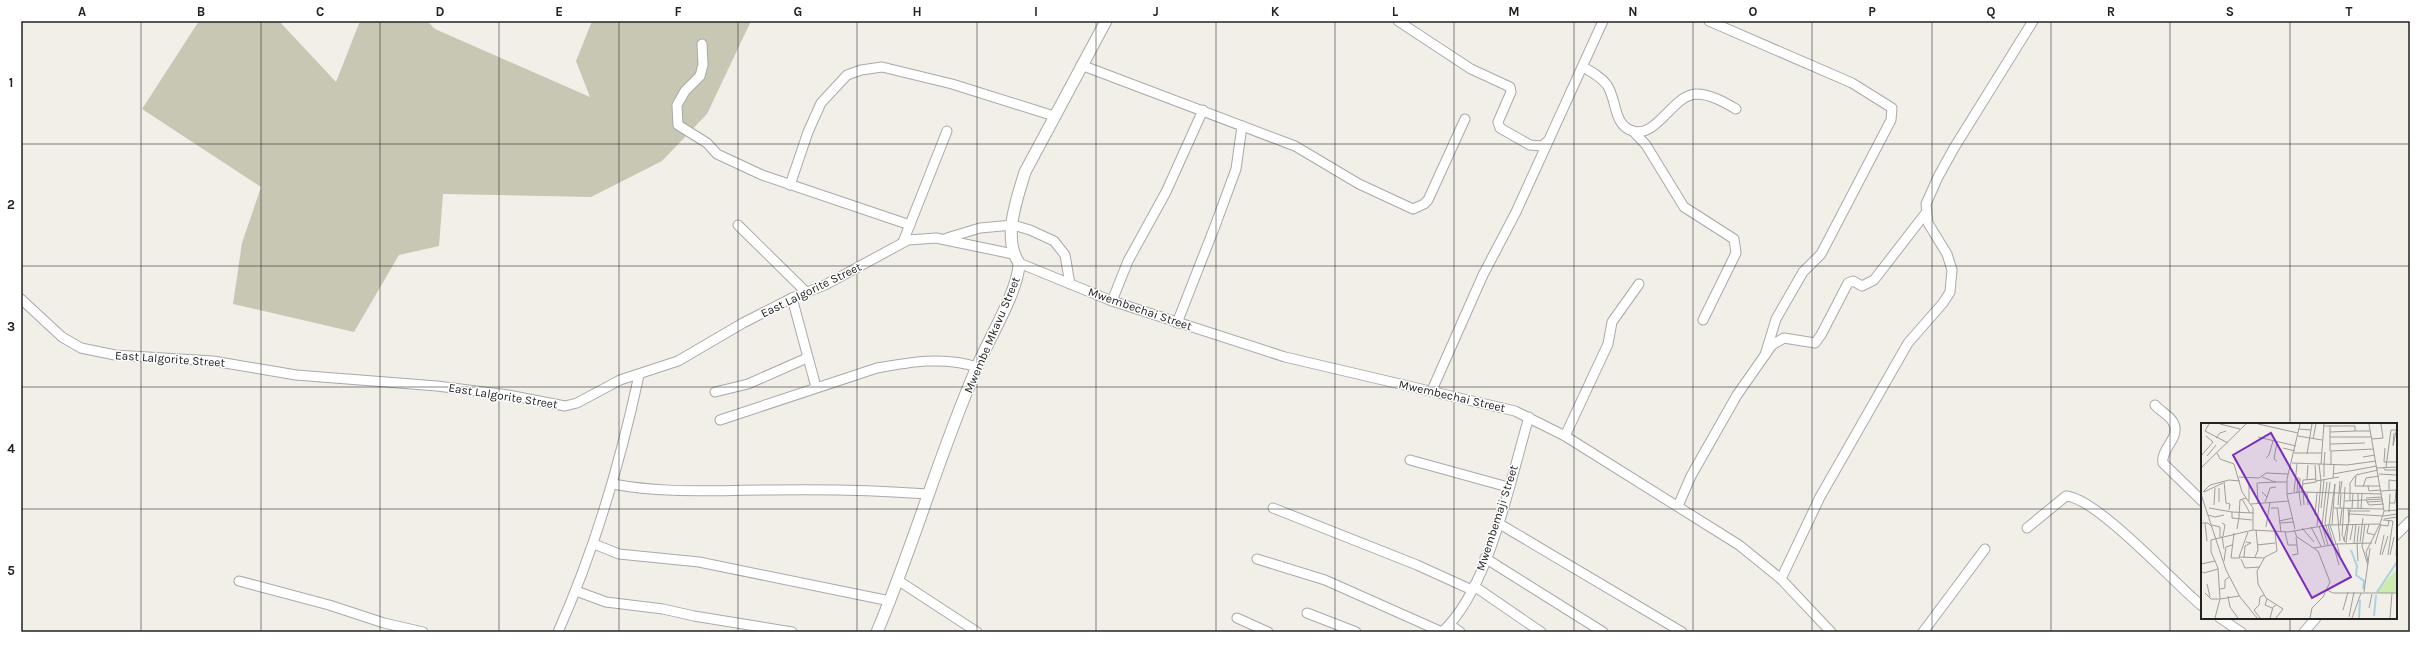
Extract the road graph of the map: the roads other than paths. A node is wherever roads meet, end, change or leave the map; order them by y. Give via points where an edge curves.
1 (1106, 21) edge
2 (1398, 21) edge
3 (1604, 21) edge
4 (1709, 21) edge
5 (2033, 21) edge
6 (702, 44) dead end
7 (1081, 65) junction
8 (1583, 67) junction
9 (1736, 109) dead end
10 (1203, 110) junction
11 (1054, 116) junction
12 (1465, 119) dead end
13 (1242, 126) junction
14 (947, 131) dead end
15 (1632, 132) junction
16 (1549, 140) junction
17 (790, 184) junction
18 (1925, 214) junction
19 (738, 225) dead end
20 (910, 225) junction
21 (1013, 225) junction
22 (944, 239) junction
23 (903, 242) junction
24 (1016, 259) junction
25 (1070, 284) junction
26 (1639, 284) dead end
27 (806, 292) junction
28 (792, 298) junction
29 (21, 299) edge
30 (1112, 301) junction
31 (1704, 320) dead end
32 (1177, 323) junction
33 (1765, 355) junction
34 (807, 358) junction
35 (977, 367) junction
36 (639, 375) junction
37 (816, 387) junction
38 (1432, 390) junction
39 (715, 392) dead end
40 (2155, 405) dead end
41 (1529, 417) junction
42 (720, 420) dead end
43 (1565, 436) junction
44 (1410, 460) dead end
45 (613, 484) junction
46 (1508, 487) junction
47 (928, 494) junction
48 (2201, 500) edge
49 (1678, 506) junction
50 (1272, 508) dead end
51 (2410, 521) edge
52 (1498, 523) junction
53 (2028, 528) dead end
54 (2397, 534) edge
55 (594, 544) junction
56 (1985, 549) dead end
57 (1486, 558) junction
58 (1257, 559) dead end
59 (1781, 579) junction
60 (239, 581) dead end
61 (899, 581) junction
62 (1473, 588) junction
63 (576, 591) junction
64 (890, 601) junction
65 (2201, 605) edge
66 (1307, 613) dead end
67 (1237, 618) dead end
68 (2222, 619) edge
69 (2315, 619) edge
70 (1450, 625) junction
71 (383, 628) edge
72 (423, 632) edge
73 (558, 632) edge
74 (792, 632) edge
75 (877, 632) edge
76 (977, 632) edge
77 (1268, 632) edge
78 (1356, 632) edge
79 (1442, 632) edge
80 (1460, 632) edge
81 (1541, 632) edge
82 (1603, 632) edge
83 (1682, 632) edge
84 (1831, 632) edge
85 (1923, 632) edge
86 (2241, 632) edge
87 (2304, 632) edge

1 - 7 street, Mwembe Mkavu Street
2 - 16 street via 1471,69 1510,87 1511,92 1498,122 1500,128 1536,146 1542,146
3 - 8 street
4 - 33 street via 1852,83 1892,108 1891,120 1821,254 1803,272 1776,319
5 - 18 street via 1938,177 1926,204
6 - 17 street via 703,65 700,76 685,91 677,105 678,125 707,143 717,154 762,175
7 - 10 street
7 - 11 street, Mwembe Mkavu Street
8 - 15 street via 1600,77 1608,86 1618,117
8 - 16 street
9 - 15 street via 1712,97 1697,94 1688,96 1659,122 1643,132
10 - 13 street
10 - 30 street via 1166,192 1128,261
11 - 17 street via 959,86 882,67 861,70 847,75 821,104 808,132
11 - 21 street, Mwembe Mkavu Street via 1026,172
12 - 13 street via 1428,200 1413,208 1359,184 1295,146
13 - 32 street via 1236,169
14 - 20 street
15 - 31 street via 1646,145 1684,208 1734,239 1736,253
16 - 38 street via 1483,275
17 - 20 street
18 - 33 street via 1874,280 1862,286 1853,281 1848,283 1815,343 1784,338 1772,345
18 - 59 street via 1931,230 1947,254 1952,270 1950,292 1908,343 1820,497
19 - 27 street
20 - 23 street
21 - 22 street via 980,228
21 - 24 street, Mwembe Mkavu Street via 1011,241
21 - 25 street via 1054,241 1065,255
22 - 23 street, East Lalgorite Street via 920,238
22 - 24 street, East Lalgorite Street
23 - 27 street, East Lalgorite Street via 832,282
24 - 25 street, Mwembechai Street
24 - 35 street, Mwembe Mkavu Street via 1016,282
25 - 30 street, Mwembechai Street
26 - 43 street via 1612,322 1608,344
27 - 28 street, East Lalgorite Street
28 - 34 street
28 - 36 street, East Lalgorite Street via 684,358
29 - 36 street, East Lalgorite Street via 62,337 81,348 115,355 207,360 296,375 508,395 557,406 577,403 613,383
30 - 32 street, Mwembechai Street
32 - 38 street, Mwembechai Street via 1285,357
33 - 49 street via 1737,395
34 - 37 street
34 - 39 street via 748,384
35 - 37 street via 959,361 943,360 901,363
35 - 47 street, Mwembe Mkavu Street
36 - 45 street
37 - 42 street
38 - 41 street, Mwembechai Street via 1509,408
40 - 48 street via 2175,426 2173,438 2164,453 2163,463
41 - 43 street, Mwembechai Street
41 - 46 street, Mwembemaji Street
43 - 49 street, Mwembechai Street
44 - 46 street
45 - 47 street via 639,489 684,491 849,489
45 - 55 street
46 - 52 street, Mwembemaji Street
47 - 61 street, Mwembe Mkavu Street
49 - 59 street, Mwembechai Street via 1739,545
50 - 62 street
51 - 54 street
52 - 57 street, Mwembemaji Street
52 - 83 street
53 - 65 street via 2066,496 2082,500 2107,518
55 - 63 street
55 - 64 street via 619,554 699,562
56 - 85 street
57 - 62 street, Mwembemaji Street
57 - 82 street
58 - 79 street via 1325,580
59 - 84 street, Mwembechai Street
60 - 71 street via 329,605
61 - 64 street, Mwembe Mkavu Street
61 - 76 street
62 - 70 street, Mwembemaji Street
62 - 81 street
63 - 73 street
63 - 74 street via 606,602 663,609
64 - 75 street, Mwembe Mkavu Street
66 - 78 street
67 - 77 street
68 - 86 street
69 - 87 street
70 - 79 street, Mwembemaji Street
70 - 80 street
71 - 72 street

